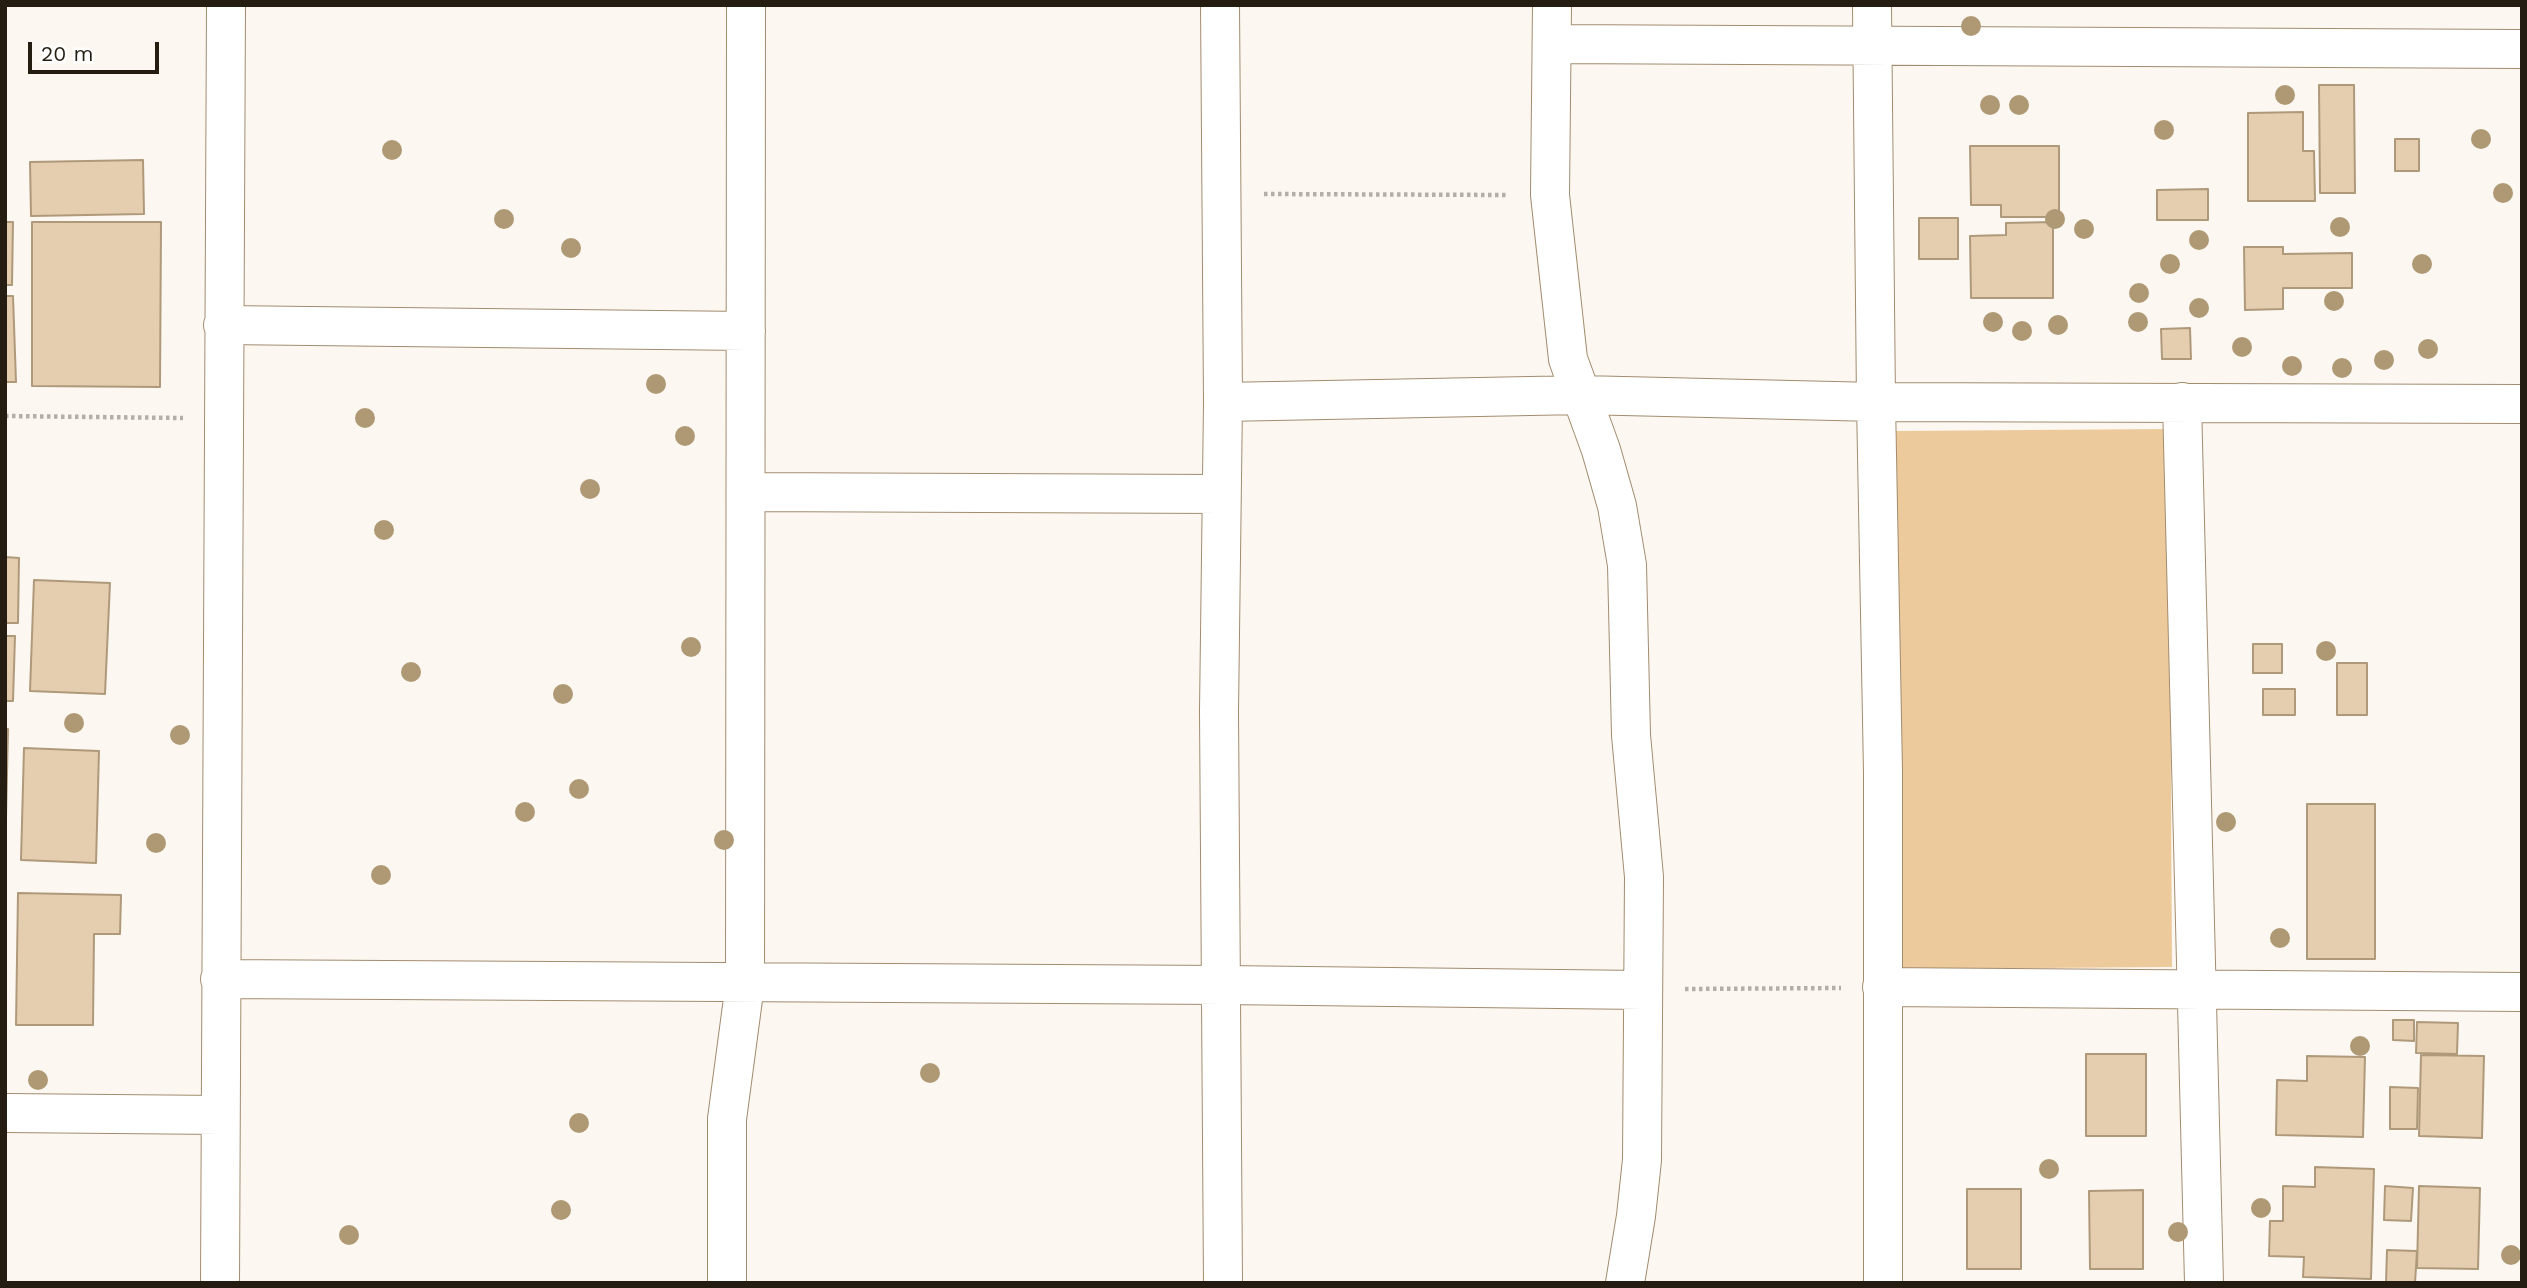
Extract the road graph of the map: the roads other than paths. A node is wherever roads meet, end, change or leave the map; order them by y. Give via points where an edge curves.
1 (226, 5) edge
2 (746, 5) edge
3 (1220, 5) edge
4 (1552, 5) edge
5 (1872, 5) edge
6 (1553, 44) junction
7 (1872, 45) junction
8 (2522, 49) edge
9 (223, 325) junction
10 (746, 331) junction
11 (1581, 395) junction
12 (1223, 402) junction
13 (1876, 402) junction
14 (2182, 402) junction
15 (2522, 404) edge
16 (746, 492) junction
17 (1221, 494) junction
18 (220, 979) junction
19 (745, 984) junction
20 (1223, 985) junction
21 (1882, 987) junction
22 (2195, 989) junction
23 (1642, 990) junction
24 (2522, 992) edge
25 (5, 1113) edge
26 (220, 1115) junction
27 (220, 1283) edge
28 (727, 1283) edge
29 (1223, 1283) edge
30 (1625, 1283) edge
31 (1883, 1283) edge
32 (2204, 1283) edge

1 - 9 street
2 - 10 street
3 - 12 street
4 - 6 street
5 - 7 street
6 - 7 street
6 - 11 street via 1550,195 1568,359
7 - 8 street
7 - 13 street
9 - 10 street
9 - 18 street
10 - 16 street
11 - 12 street
11 - 13 street
11 - 23 street via 1618,506 1627,565 1631,735 1644,877
12 - 17 street
13 - 14 street
13 - 21 street
14 - 15 street
14 - 22 street
16 - 17 street
16 - 19 street
17 - 20 street
18 - 19 street
18 - 26 street
19 - 20 street
19 - 28 street via 727,1119
20 - 23 street
20 - 29 street
21 - 22 street
21 - 31 street
22 - 24 street
22 - 32 street
23 - 30 street via 1642,1160
25 - 26 street
26 - 27 street

